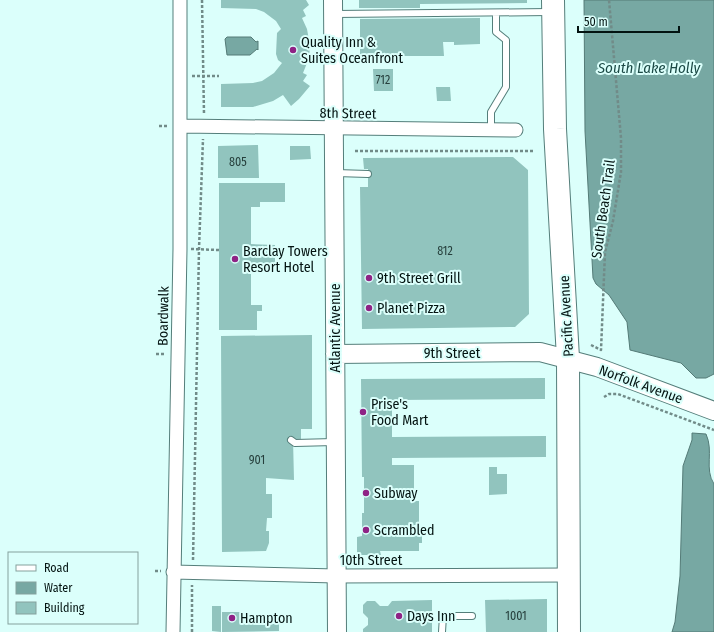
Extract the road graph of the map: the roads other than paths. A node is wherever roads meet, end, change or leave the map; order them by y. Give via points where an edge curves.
1 (180, 0) edge
2 (553, 6) edge
3 (333, 7) edge
4 (496, 13) junction
5 (180, 126) junction
6 (334, 129) junction
7 (491, 130) junction
8 (516, 130) dead end
9 (334, 173) junction
10 (368, 174) dead end
11 (335, 354) junction
12 (568, 358) junction
13 (714, 411) edge
14 (291, 440) dead end
15 (336, 442) junction
16 (174, 572) junction
17 (569, 575) junction
18 (336, 576) junction
19 (472, 616) dead end
20 (173, 632) edge
21 (337, 632) edge
22 (442, 632) edge
23 (569, 632) edge

1 - 5 street, Boardwalk
2 - 4 lane
2 - 12 highway, Pacific Avenue via 555,129
3 - 4 lane
3 - 6 main road, Atlantic Avenue
4 - 7 lane via 496,32 506,40 506,87 491,112
5 - 6 street, 8th Street
5 - 16 street, Boardwalk
6 - 7 street, 8th Street
6 - 9 main road, Atlantic Avenue
7 - 8 street, 8th Street
9 - 10 lane
9 - 11 main road, Atlantic Avenue
11 - 12 main road, 9th Street via 540,352
11 - 15 main road, Atlantic Avenue
12 - 13 main road, Norfolk Avenue
12 - 17 highway, Pacific Avenue
14 - 15 lane via 295,443
15 - 18 main road, Atlantic Avenue
16 - 18 street, 10th Street
16 - 20 street, Boardwalk
17 - 18 street, 10th Street
17 - 23 highway, Pacific Avenue
18 - 21 main road, Atlantic Avenue
19 - 22 lane via 443,616

